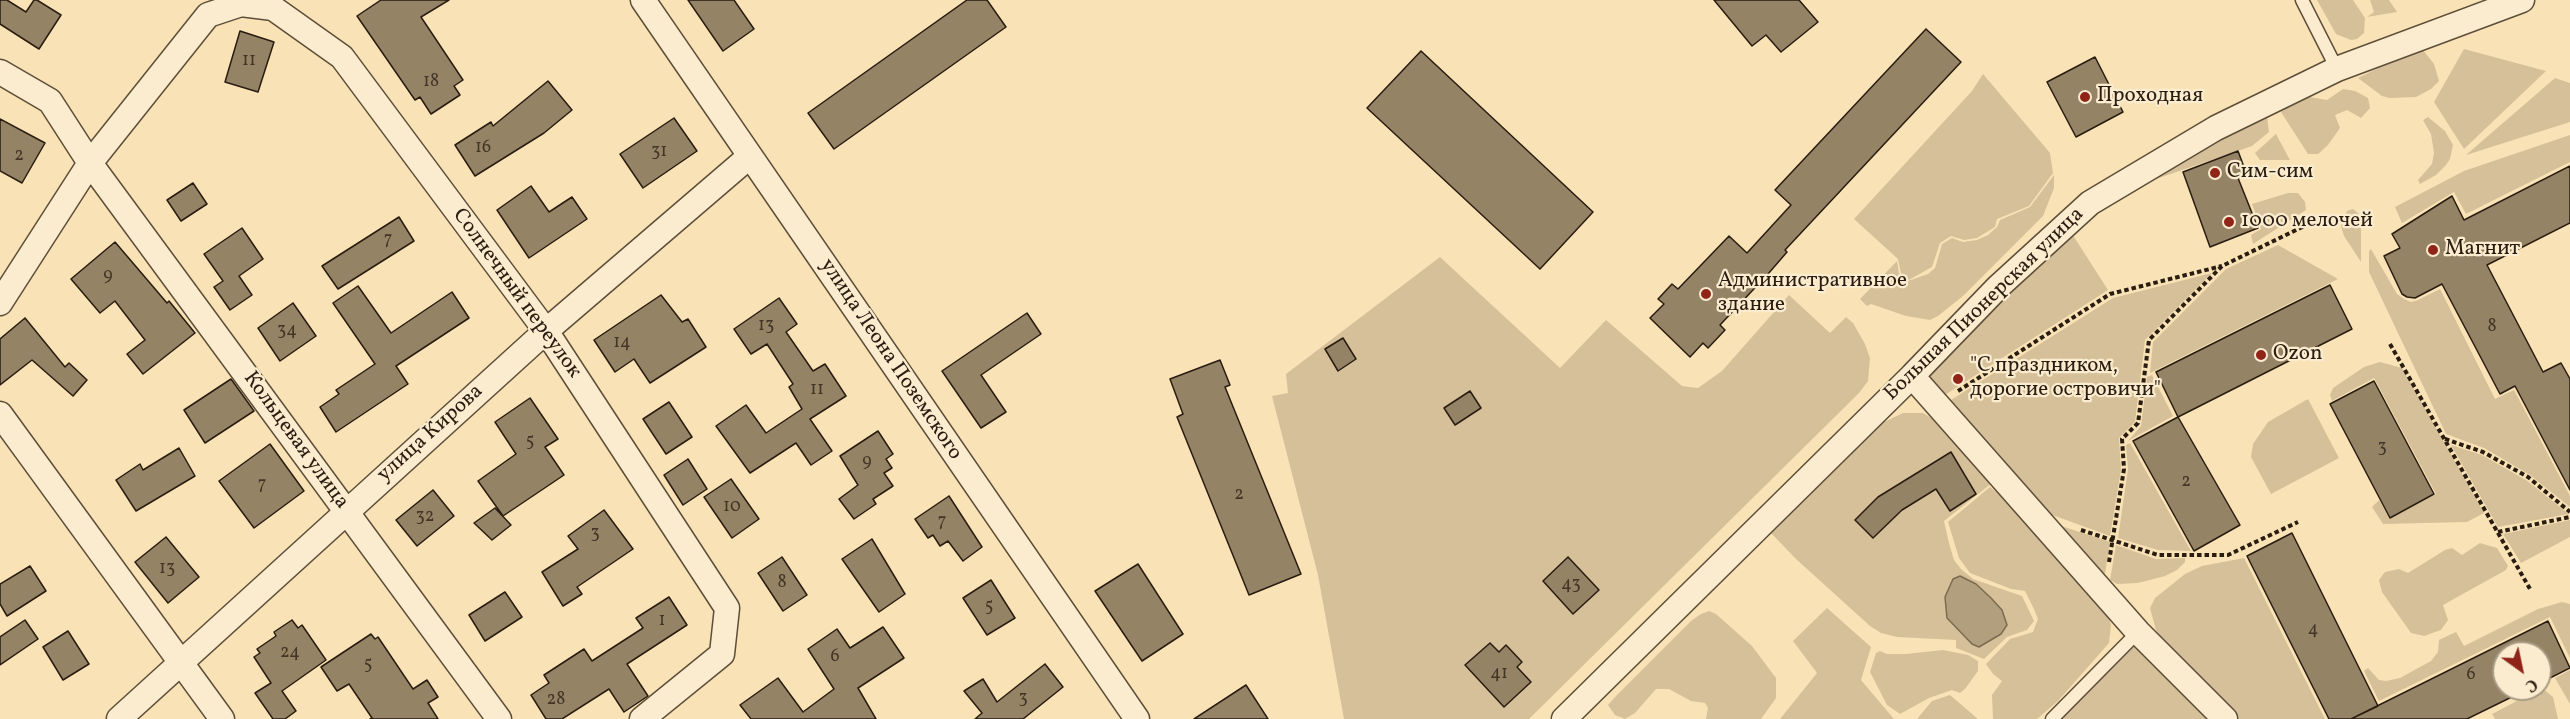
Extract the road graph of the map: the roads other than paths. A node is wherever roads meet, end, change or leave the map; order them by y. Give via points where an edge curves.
1 (643, 0) edge
2 (2302, 0) edge
3 (2523, 0) edge
4 (2337, 69) junction
5 (0, 72) edge
6 (750, 156) junction
7 (90, 163) junction
8 (0, 303) edge
9 (546, 331) junction
10 (1912, 376) junction
11 (0, 414) edge
12 (347, 510) junction
13 (2138, 632) junction
14 (182, 661) junction
15 (1135, 718) edge
16 (119, 719) edge
17 (222, 719) edge
18 (499, 719) edge
19 (642, 719) edge
20 (1564, 719) edge
21 (2052, 719) edge
22 (2225, 719) edge

1 - 6 street, улица Леона Поземского
2 - 4 lane
3 - 4 street, Большая Пионерская улица
4 - 10 street, Большая Пионерская улица via 2216,128 2090,203 1998,287
5 - 7 street, Кольцевая улица via 50,101
6 - 9 street, улица Кирова
6 - 15 street, улица Леона Поземского
7 - 8 street
7 - 9 street, Солнечный переулок via 208,15 241,4 273,8 342,57
7 - 12 street, Кольцевая улица
9 - 12 street, улица Кирова
9 - 19 street, Солнечный переулок via 727,608 722,654
10 - 13 street
10 - 20 street, Большая Пионерская улица
11 - 14 street
12 - 14 street, улица Кирова
12 - 18 street, Кольцевая улица
13 - 21 lane
13 - 22 street
14 - 16 street, улица Кирова
14 - 17 street

